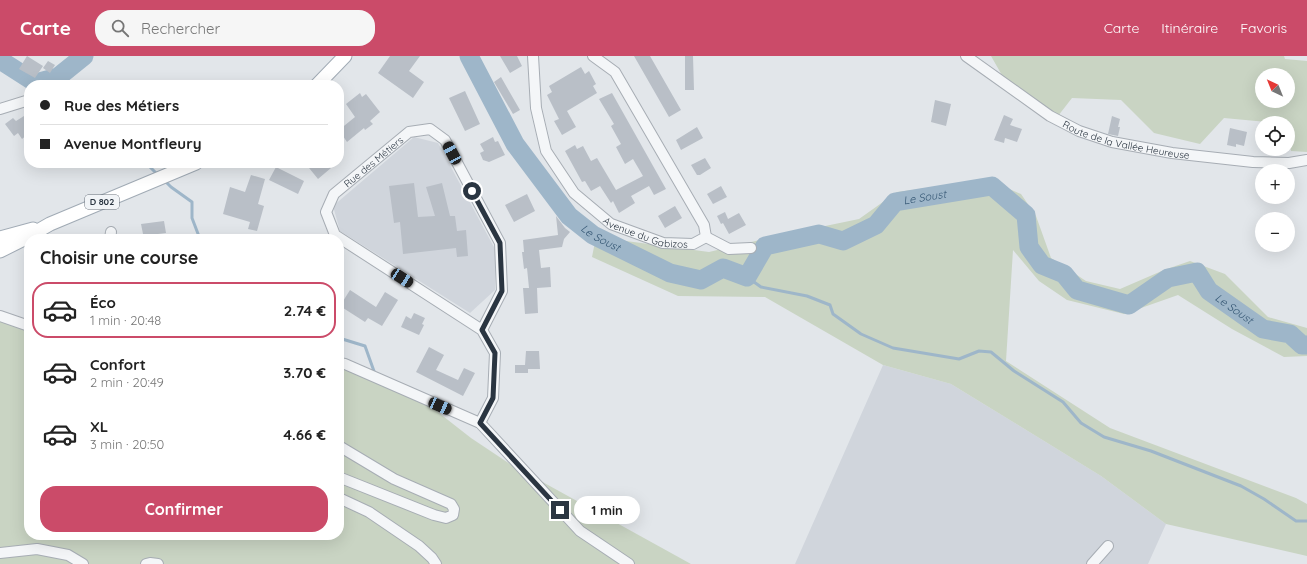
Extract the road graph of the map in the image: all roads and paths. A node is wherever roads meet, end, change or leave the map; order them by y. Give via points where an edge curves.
1 (345, 56) edge
2 (533, 56) edge
3 (594, 56) edge
4 (966, 56) edge
5 (322, 80) edge
6 (24, 102) edge
7 (0, 109) edge
8 (1307, 160) edge
9 (184, 168) edge
10 (50, 224) junction
11 (33, 234) edge
12 (335, 234) edge
13 (706, 237) junction
14 (0, 238) edge
15 (24, 239) edge
16 (344, 241) edge
17 (751, 248) dead end
18 (0, 251) edge
19 (0, 316) edge
20 (24, 322) edge
21 (18, 323) junction
22 (24, 325) edge
23 (482, 330) junction
24 (344, 364) edge
25 (480, 423) junction
26 (344, 449) edge
27 (344, 479) edge
28 (344, 500) edge
29 (1108, 546) dead end
30 (0, 554) edge
31 (83, 564) edge
32 (146, 564) edge
33 (158, 564) edge
34 (436, 564) edge
35 (629, 564) edge
36 (1092, 564) edge

1 - 5 main road
2 - 13 street, Avenue du Gabizos via 536,108 546,151 574,193 612,224 663,242 693,244
3 - 13 street, Avenue du Gabizos via 615,72 704,225
4 - 8 street, Route de la Vallée Heureuse via 1050,116 1079,131 1112,142 1172,153 1253,162 1288,163
6 - 7 street
9 - 10 main road, D 802
10 - 11 main road, D 802
10 - 14 main road, D 802
12 - 23 street, Rue des Métiers via 326,212 334,194 409,132 430,129 445,140 500,243 502,291
13 - 17 street via 729,249
15 - 18 main road, D 802
16 - 23 street, Rue des Métiers
19 - 21 street
20 - 21 street
21 - 22 street
23 - 25 street, Rue des Métiers via 495,353 493,398
24 - 25 street
25 - 35 street via 580,532
26 - 27 street via 394,479 451,504 454,509 453,515 446,518 434,516
28 - 34 street via 369,512 419,546
29 - 36 street
30 - 31 street via 37,549 68,555
32 - 33 street

